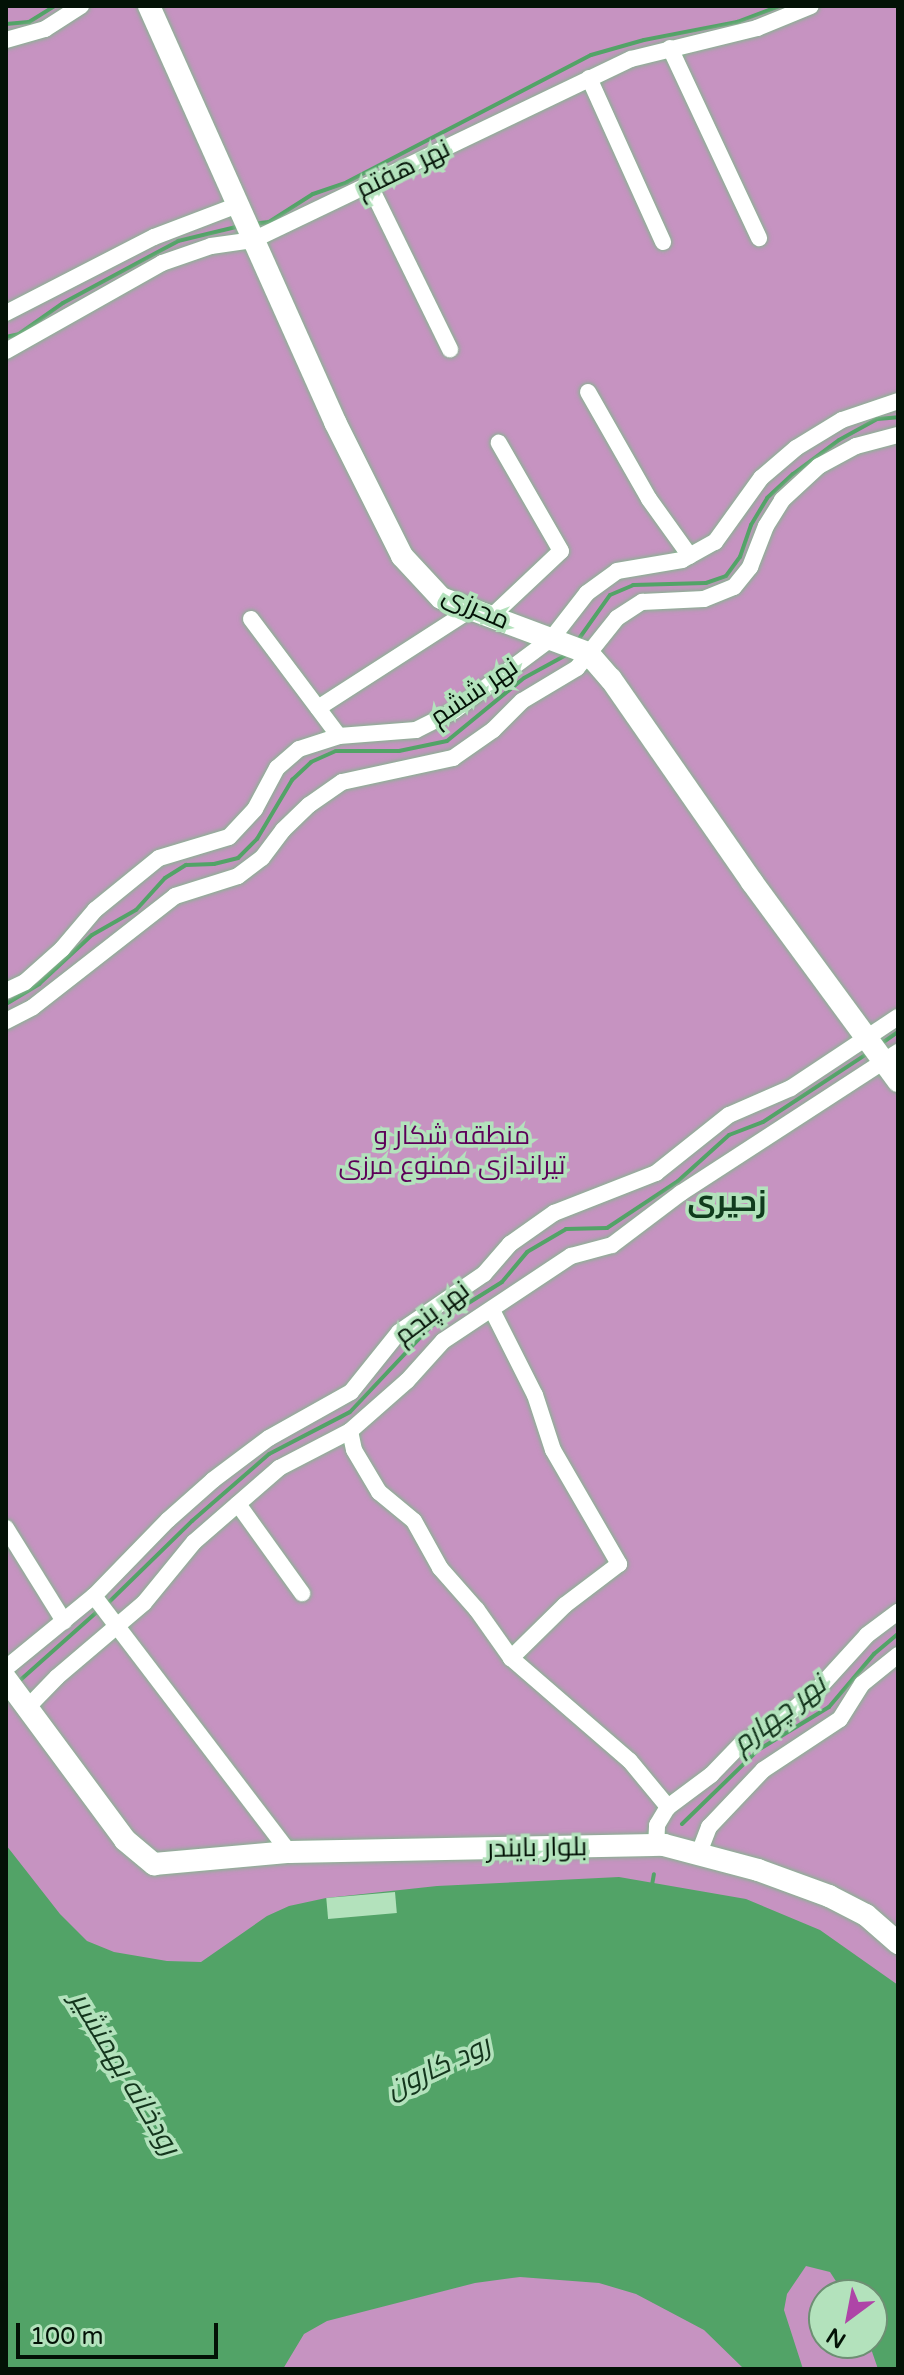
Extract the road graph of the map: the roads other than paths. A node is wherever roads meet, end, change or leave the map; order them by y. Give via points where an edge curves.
1 (81, 6) edge
2 (149, 6) edge
3 (811, 6) edge
4 (6, 40) edge
5 (670, 48) junction
6 (589, 78) junction
7 (370, 186) junction
8 (247, 224) junction
9 (759, 238) dead end
10 (663, 242) dead end
11 (6, 313) edge
12 (450, 349) dead end
13 (6, 351) edge
14 (588, 392) dead end
15 (898, 401) edge
16 (898, 435) edge
17 (499, 443) dead end
18 (690, 556) junction
19 (481, 613) junction
20 (251, 619) dead end
21 (571, 646) junction
22 (318, 708) junction
23 (339, 736) junction
24 (6, 991) edge
25 (898, 1017) edge
26 (6, 1021) edge
27 (877, 1049) edge
28 (898, 1081) edge
29 (492, 1310) junction
30 (350, 1431) junction
31 (238, 1504) junction
32 (6, 1528) edge
33 (302, 1593) dead end
34 (104, 1609) junction
35 (898, 1612) edge
36 (64, 1621) junction
37 (898, 1655) edge
38 (511, 1658) junction
39 (6, 1668) edge
40 (17, 1694) edge
41 (668, 1807) junction
42 (656, 1846) junction
43 (289, 1852) junction
44 (699, 1853) junction
45 (898, 1943) edge

1 - 4 street via 45,29
2 - 8 street, محرزی
3 - 5 street, نهر هفتم via 757,28
5 - 6 street, نهر هفتم
5 - 9 street
6 - 7 street, نهر هفتم
6 - 10 street
7 - 8 street, نهر هفتم
7 - 12 street
8 - 11 street via 154,237
8 - 13 street, نهر هفتم via 211,246 162,263
8 - 19 street, محرزی via 335,422 402,556 441,598
14 - 18 street via 649,499
15 - 18 street, نهر ششم via 842,420 796,448 761,478 715,542
16 - 21 street via 856,446 819,466 782,500 750,567 734,587 704,599 642,602
17 - 19 street via 561,551
18 - 21 street, نهر ششم via 617,571 587,593
19 - 21 street, محرزی
19 - 22 street
20 - 22 street
21 - 23 street, نهر ششم via 416,730
21 - 26 street via 577,668 522,701 453,758 342,782 309,805 262,858 238,876 175,896 33,1007
21 - 27 street via 611,679
22 - 23 street
23 - 24 street, نهر ششم via 299,749 277,768 255,809 229,837 159,858 95,910 25,982
25 - 27 street, نهر پنجم
27 - 28 street
27 - 29 street, نهر پنجم via 612,1245 571,1256
27 - 34 street, نهر پنجم via 729,1115 656,1173 554,1213 510,1244 484,1274 399,1332 351,1392 269,1438 168,1520
29 - 30 street, نهر پنجم via 443,1341
29 - 38 street via 535,1395 553,1450 619,1564 565,1605
30 - 31 street, نهر پنجم via 279,1468
30 - 38 street via 354,1450 379,1492 414,1521 440,1568
31 - 33 street
31 - 34 street, نهر پنجم via 194,1542 144,1603
32 - 36 street
34 - 36 street, نهر پنجم
34 - 40 street, نهر پنجم
34 - 43 street
35 - 41 street via 867,1635 817,1690 741,1744
36 - 39 street, نهر پنجم
37 - 44 street via 862,1684 840,1719 763,1770 709,1827
38 - 41 street via 630,1761
40 - 43 street, بلوار بایندر via 125,1840 154,1864
41 - 42 street via 657,1825
42 - 43 street, بلوار بایندر
42 - 44 street, بلوار بایندر
44 - 45 street, بلوار بایندر via 829,1896 866,1915

